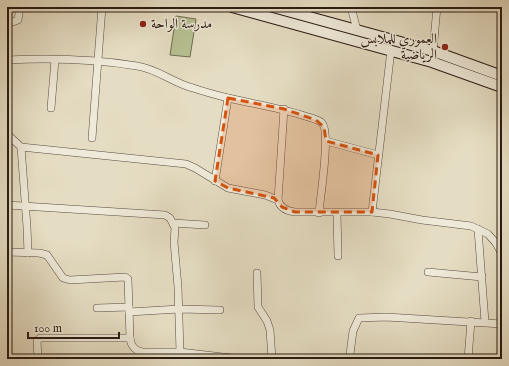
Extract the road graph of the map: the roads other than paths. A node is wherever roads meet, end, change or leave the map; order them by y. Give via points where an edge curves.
1 (20, 7) edge
2 (102, 7) edge
3 (232, 7) edge
4 (273, 7) edge
5 (351, 7) edge
6 (437, 7) edge
7 (7, 24) edge
8 (358, 30) junction
9 (391, 50) junction
10 (433, 51) junction
11 (7, 60) edge
12 (54, 60) junction
13 (98, 61) junction
14 (432, 62) junction
15 (502, 76) edge
16 (502, 87) edge
17 (228, 98) junction
18 (52, 108) dead end
19 (284, 109) junction
20 (7, 134) edge
21 (92, 138) dead end
22 (326, 141) junction
23 (21, 147) junction
24 (378, 155) junction
25 (215, 181) junction
26 (278, 200) junction
27 (7, 205) edge
28 (25, 206) junction
29 (372, 212) junction
30 (319, 213) junction
31 (337, 213) junction
32 (173, 223) junction
33 (205, 225) dead end
34 (478, 229) junction
35 (7, 252) edge
36 (28, 253) junction
37 (502, 254) edge
38 (338, 256) dead end
39 (428, 272) dead end
40 (257, 273) dead end
41 (482, 277) junction
42 (98, 308) dead end
43 (179, 309) junction
44 (129, 310) junction
45 (220, 310) dead end
46 (471, 321) junction
47 (486, 322) junction
48 (502, 324) edge
49 (130, 338) junction
50 (180, 352) junction
51 (168, 355) edge
52 (38, 359) edge
53 (239, 359) edge
54 (272, 359) edge
55 (348, 359) edge
56 (468, 359) edge

1 - 7 street via 18,20
2 - 13 street
3 - 9 main road
4 - 8 main road
5 - 8 street
6 - 10 street
8 - 10 main road
9 - 14 main road
9 - 24 street
10 - 14 street
10 - 15 main road
11 - 12 street
12 - 13 street
12 - 18 street
13 - 17 street via 147,68 180,84
13 - 21 street
14 - 16 main road
17 - 19 street
17 - 25 street
19 - 22 street via 322,123
19 - 26 street
20 - 23 street
22 - 24 street
22 - 30 street
23 - 25 street via 186,164
23 - 28 street
24 - 29 street
25 - 26 street via 228,188
26 - 30 street via 288,211
27 - 28 street
28 - 32 street via 165,215
28 - 36 street
29 - 31 street
29 - 34 street
30 - 31 street
31 - 38 street
32 - 33 street
32 - 43 street
34 - 37 street via 488,234
34 - 41 street
35 - 36 street
36 - 44 street via 47,255 63,278 70,280 128,278
39 - 41 street
40 - 54 street via 258,307 270,330
41 - 47 street
42 - 44 street
43 - 44 street
43 - 45 street
43 - 50 street
44 - 49 street
46 - 47 street
46 - 55 street via 358,318
46 - 56 street
47 - 48 street
49 - 51 street via 136,350
49 - 52 street via 40,338 37,341
50 - 51 street
50 - 53 street

